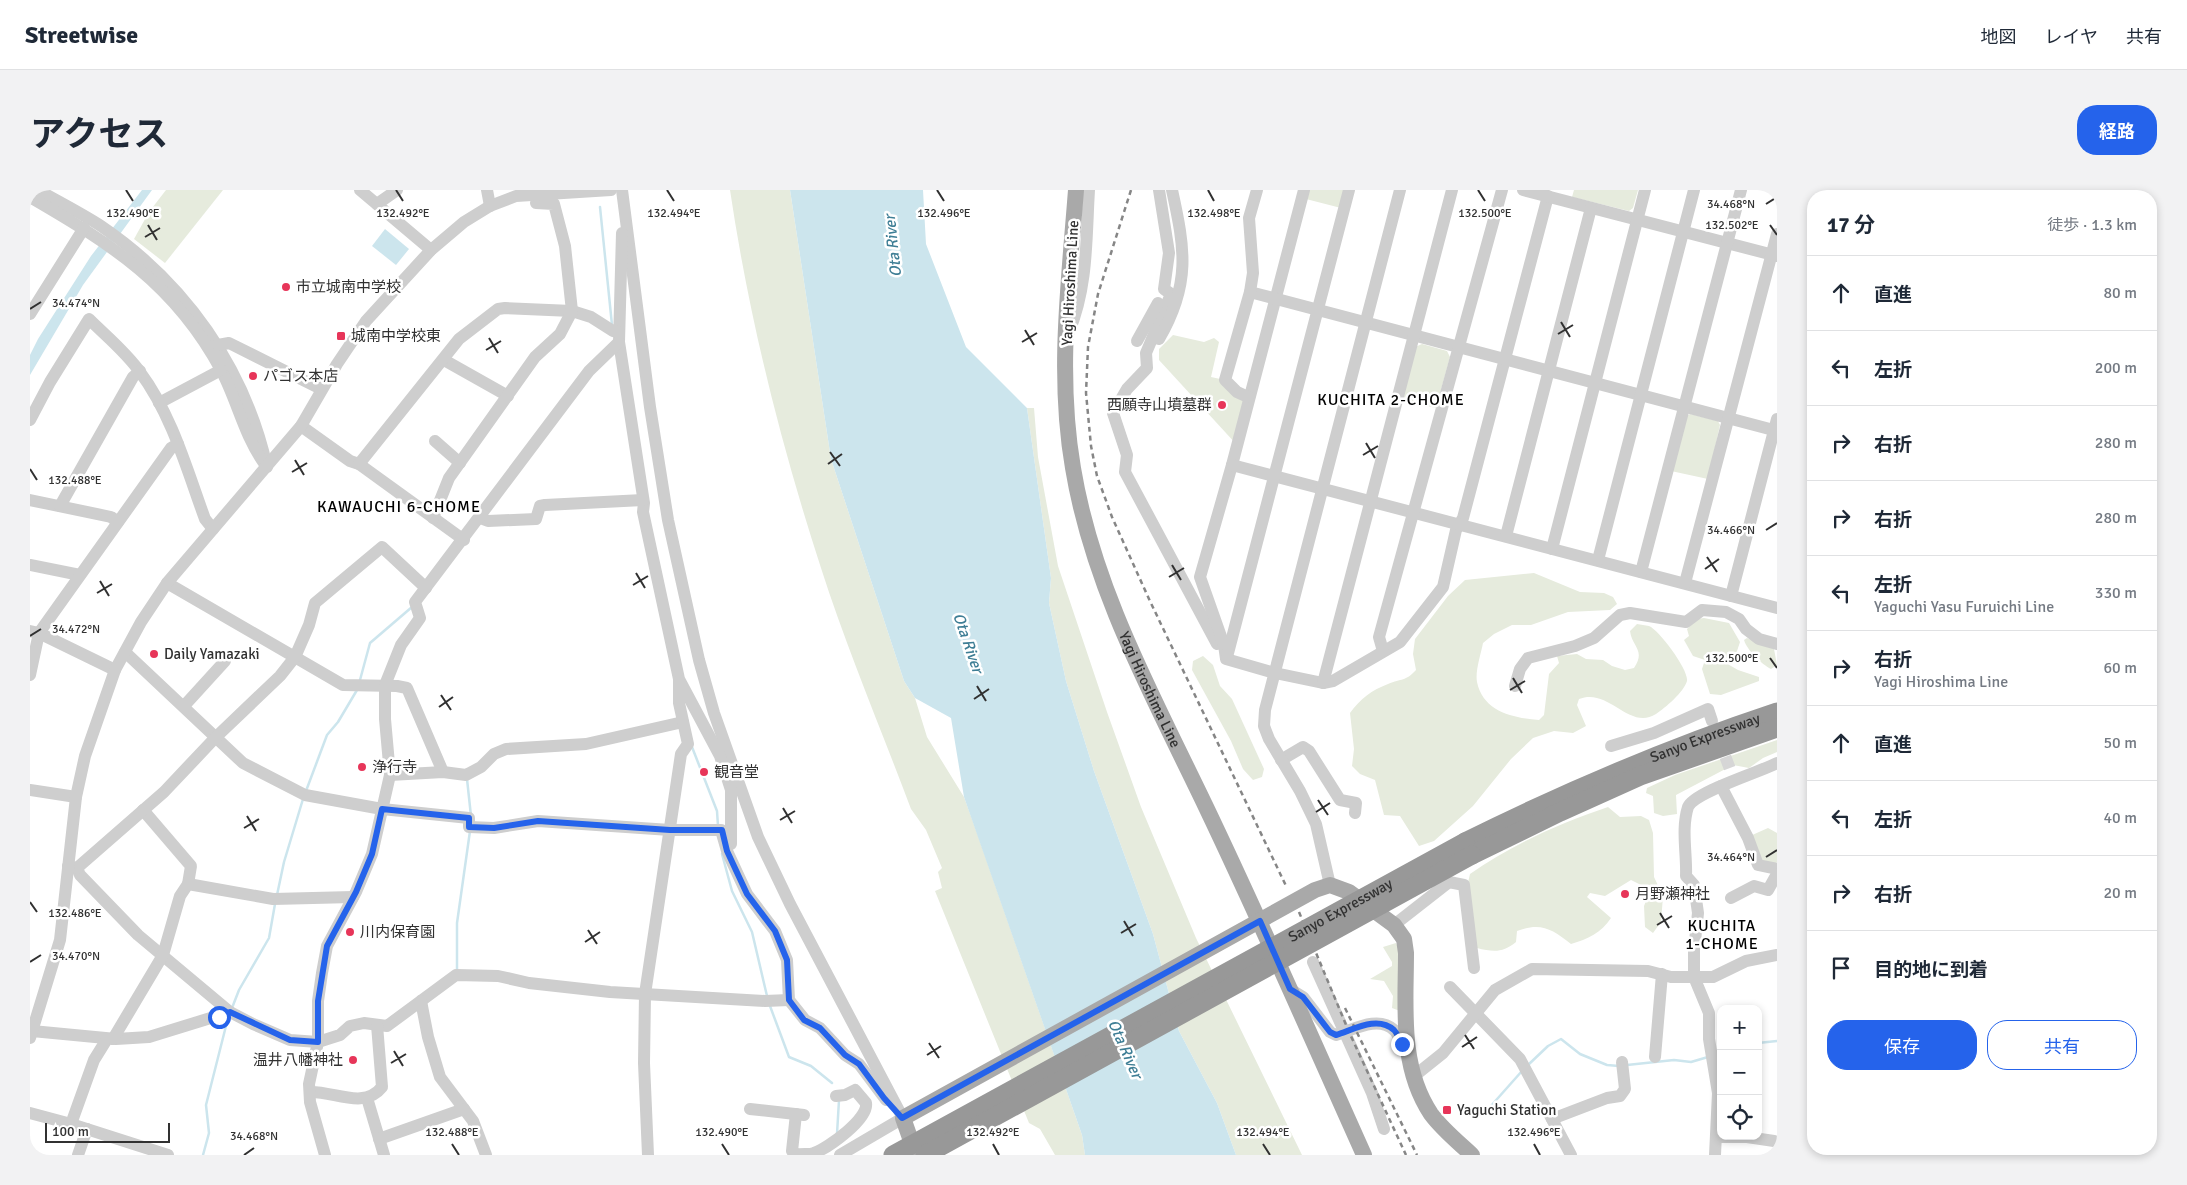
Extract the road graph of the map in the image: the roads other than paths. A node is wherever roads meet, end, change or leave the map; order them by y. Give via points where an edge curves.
1 (38, 190) edge
2 (360, 190) edge
3 (397, 190) edge
4 (487, 190) edge
5 (611, 190) edge
6 (1076, 190) edge
7 (1089, 190) edge
8 (1160, 190) edge
9 (1172, 190) edge
10 (1257, 190) edge
11 (1304, 190) edge
12 (1349, 190) edge
13 (1400, 190) edge
14 (1452, 190) edge
15 (1502, 190) edge
16 (1523, 190) edge
17 (1645, 190) edge
18 (1694, 190) edge
19 (1741, 190) edge
20 (595, 191) edge
21 (525, 195) junction
22 (623, 196) edge
23 (1548, 196) junction
24 (30, 197) edge
25 (377, 204) junction
26 (490, 206) junction
27 (1592, 208) junction
28 (1637, 220) junction
29 (92, 229) junction
30 (1683, 232) junction
31 (1777, 234) edge
32 (1726, 243) junction
33 (120, 246) junction
34 (431, 250) junction
35 (1774, 256) edge
36 (1250, 292) junction
37 (1276, 299) junction
38 (1318, 310) junction
39 (572, 311) junction
40 (30, 314) edge
41 (1366, 323) junction
42 (1067, 336) junction
43 (1414, 336) junction
44 (619, 337) junction
45 (1143, 343) junction
46 (218, 345) junction
47 (1459, 347) junction
48 (444, 360) junction
49 (1505, 360) junction
50 (221, 370) junction
51 (140, 371) junction
52 (1550, 371) junction
53 (1594, 383) junction
54 (321, 389) junction
55 (1640, 395) junction
56 (508, 396) junction
57 (1248, 397) junction
58 (159, 403) junction
59 (1683, 406) junction
60 (1728, 418) junction
61 (30, 420) edge
62 (301, 426) junction
63 (1776, 427) edge
64 (435, 442) dead end
65 (178, 444) junction
66 (460, 463) junction
67 (359, 464) junction
68 (1232, 465) junction
69 (267, 467) junction
70 (1274, 476) junction
71 (1322, 489) junction
72 (30, 500) edge
73 (644, 500) junction
74 (1370, 501) junction
75 (60, 506) junction
76 (1414, 512) junction
77 (433, 518) junction
78 (480, 518) junction
79 (118, 522) junction
80 (1460, 525) junction
81 (213, 529) junction
82 (1506, 536) junction
83 (464, 540) junction
84 (1552, 549) junction
85 (1598, 560) junction
86 (30, 565) edge
87 (1642, 572) junction
88 (80, 575) junction
89 (167, 583) junction
90 (1685, 583) junction
91 (426, 588) junction
92 (1731, 596) junction
93 (1776, 604) edge
94 (1217, 624) junction
95 (1235, 625) junction
96 (34, 632) edge
97 (1777, 644) edge
98 (1383, 651) junction
99 (125, 652) junction
100 (295, 657) junction
101 (1226, 659) junction
102 (225, 662) dead end
103 (115, 670) junction
104 (1275, 673) junction
105 (30, 675) edge
106 (679, 679) junction
107 (1323, 683) junction
108 (386, 685) junction
109 (1515, 686) dead end
110 (184, 706) junction
111 (1777, 712) edge
112 (1712, 721) dead end
113 (683, 722) junction
114 (1777, 728) edge
115 (215, 738) junction
116 (1611, 746) dead end
117 (1281, 760) junction
118 (1777, 763) edge
119 (443, 772) junction
120 (390, 775) junction
121 (1720, 786) junction
122 (30, 790) edge
123 (76, 797) junction
124 (382, 809) junction
125 (143, 810) junction
126 (1355, 813) dead end
127 (670, 830) junction
128 (1468, 849) junction
129 (72, 867) junction
130 (733, 867) junction
131 (1777, 869) edge
132 (1777, 874) edge
133 (188, 884) junction
134 (1330, 885) junction
135 (353, 897) junction
136 (1731, 898) dead end
137 (1256, 924) junction
138 (1394, 924) junction
139 (163, 955) junction
140 (1777, 955) edge
141 (1313, 962) dead end
142 (1474, 968) dead end
143 (1662, 974) junction
144 (1694, 977) junction
145 (1450, 987) dead end
146 (1290, 989) junction
147 (645, 994) junction
148 (789, 1000) junction
149 (421, 1001) junction
150 (36, 1002) edge
151 (230, 1012) junction
152 (1475, 1014) junction
153 (377, 1025) junction
154 (1715, 1029) edge
155 (1345, 1032) junction
156 (31, 1035) edge
157 (110, 1039) junction
158 (318, 1042) junction
159 (1406, 1046) junction
160 (1655, 1057) dead end
161 (1622, 1062) dead end
162 (1413, 1076) junction
163 (310, 1092) junction
164 (1718, 1095) edge
165 (836, 1096) dead end
166 (366, 1098) junction
167 (753, 1107) dead end
168 (464, 1109) junction
169 (30, 1113) edge
170 (906, 1117) junction
171 (1552, 1119) junction
172 (71, 1124) junction
173 (87, 1129) junction
174 (1384, 1129) dead end
175 (1717, 1137) edge
176 (379, 1139) junction
177 (1762, 1139) edge
178 (1774, 1141) dead end
179 (796, 1154) edge
180 (78, 1155) edge
181 (168, 1155) edge
182 (325, 1155) edge
183 (384, 1155) edge
184 (486, 1155) edge
185 (648, 1155) edge
186 (840, 1155) edge
187 (893, 1155) edge
188 (916, 1155) edge
189 (924, 1155) edge
190 (1364, 1155) edge
191 (1472, 1155) edge
192 (1571, 1155) edge
193 (1715, 1155) edge

1 - 29 street
2 - 25 street
3 - 25 street
4 - 26 street
5 - 20 street
6 - 42 main road, Yagi Hiroshima Line
7 - 42 street via 1086,271 1076,316
8 - 45 street via 1169,253 1164,289 1171,294
9 - 45 street via 1184,272 1172,317 1158,340
10 - 36 street via 1249,218 1253,273
11 - 37 street
12 - 38 street
13 - 41 street
14 - 43 street
15 - 47 street
16 - 23 street
17 - 28 street
18 - 30 street
19 - 32 street
20 - 21 street
21 - 26 street
21 - 39 street via 531,203 554,204 565,246
22 - 44 street
22 - 170 street via 668,520 714,713 744,802 790,904 868,1054
23 - 27 street
23 - 49 street
24 - 29 street
25 - 34 street
26 - 34 street via 464,222
27 - 28 street
27 - 52 street
28 - 30 street
28 - 53 street
29 - 33 street
29 - 40 street
30 - 32 street
30 - 55 street
31 - 35 street
32 - 35 street
32 - 59 street
33 - 46 street via 162,276 198,316
33 - 50 street via 188,320
34 - 54 street via 366,321
35 - 60 street
36 - 37 street
36 - 57 street via 1225,380 1237,392
37 - 38 street
37 - 57 street
38 - 41 street
38 - 70 street
39 - 44 street via 591,317
39 - 48 street via 498,309 459,339
39 - 56 street via 560,334 535,357
41 - 43 street
41 - 71 street
42 - 137 main road, Yagi Hiroshima Line via 1066,402 1072,465 1090,546 1125,636
43 - 47 street
43 - 74 street
44 - 73 street
44 - 78 street via 589,371
45 - 101 street via 1147,368 1127,389 1114,413 1128,455 1125,472
46 - 54 street via 229,343
46 - 69 street via 234,372 250,411
47 - 49 street
47 - 76 street
48 - 56 street
48 - 67 street
49 - 52 street
49 - 80 street
50 - 58 street
50 - 69 street via 252,447
51 - 58 street
51 - 61 street via 89,318
51 - 75 street via 132,377
52 - 53 street
52 - 82 street
53 - 55 street
53 - 84 street
54 - 62 street
55 - 59 street
55 - 85 street
56 - 66 street
57 - 68 street
58 - 65 street
59 - 60 street
59 - 87 street
60 - 63 street
60 - 90 street
62 - 67 street
62 - 69 street
63 - 92 street
64 - 66 street
65 - 79 street via 171,448
65 - 81 street via 205,519
66 - 77 street via 449,478
67 - 77 street
68 - 70 street
68 - 94 street via 1200,577
69 - 81 street
70 - 71 street
70 - 95 street
71 - 74 street
71 - 104 street
72 - 75 street
73 - 78 street via 545,504 540,506 536,519 488,521
73 - 106 street via 643,512 651,555
74 - 76 street
74 - 107 street
75 - 79 street via 110,517
76 - 80 street
76 - 98 street via 1379,637
77 - 83 street
78 - 83 street
79 - 88 street
80 - 82 street
80 - 98 street via 1456,530 1443,586 1400,642
81 - 89 street
82 - 84 street
83 - 91 street
84 - 85 street
85 - 87 street
86 - 88 street
87 - 90 street
88 - 96 street
89 - 99 street
89 - 100 street
90 - 92 street
91 - 100 street via 382,548 315,603
91 - 108 street via 415,602 420,618 401,645
92 - 93 street
94 - 95 street via 1226,629
94 - 101 street
95 - 101 street
96 - 103 street
96 - 105 street
97 - 109 street via 1760,639 1738,618 1726,612 1702,610 1686,622 1630,613 1620,615 1594,638 1528,658 1520,669
98 - 107 street
99 - 103 street
99 - 110 street
100 - 108 street via 343,685
100 - 115 street via 280,676
101 - 104 street
102 - 110 street
103 - 123 street via 85,756
104 - 107 street
104 - 117 street via 1264,726 1268,740
106 - 113 street
106 - 130 street via 720,756 730,790 729,833
108 - 119 street via 408,690
108 - 120 street via 385,719
110 - 115 street
111 - 128 highway, Sanyo Expressway via 1634,763 1553,798
112 - 116 street via 1708,709 1654,733
113 - 119 street via 586,744 506,749 466,775
113 - 127 street via 688,744 681,754
114 - 128 highway, Sanyo Expressway via 1640,776
115 - 124 street via 242,763 306,795
115 - 125 street
117 - 126 street via 1303,747 1340,800 1356,803
117 - 134 street via 1316,824
118 - 121 street via 1754,774 1732,775
119 - 120 street
120 - 124 street
121 - 131 street via 1748,838 1758,865
121 - 144 street via 1690,802 1687,809 1686,876 1694,885 1698,913
122 - 123 street
123 - 129 street
124 - 127 street via 469,818 469,827 494,828 538,821
124 - 135 street via 372,854
125 - 129 street
125 - 133 street via 191,866
127 - 130 street via 722,830
127 - 147 street
128 - 187 highway, Sanyo Expressway, bridge
128 - 189 highway, Sanyo Expressway, bridge
129 - 139 street via 138,935
129 - 150 street via 60,940
130 - 148 street via 747,894 775,931 787,960
132 - 136 street via 1768,890 1754,886
133 - 135 street via 273,899
133 - 139 street via 180,896
134 - 137 main road via 1315,890
134 - 138 main road via 1349,892
135 - 158 street via 327,946 318,1001
137 - 146 main road, Yagi Hiroshima Line
137 - 170 main road
138 - 142 street via 1448,882 1464,885
138 - 159 main road via 1404,939 1406,953
139 - 151 street
139 - 157 street
140 - 144 street via 1746,961 1713,977
141 - 155 street
143 - 144 street
143 - 152 street via 1648,970 1532,969 1495,990
143 - 160 street
144 - 154 street
145 - 152 street
146 - 155 street via 1303,997 1330,1032 1336,1035
146 - 190 main road, Yagi Hiroshima Line
147 - 148 street
147 - 149 street via 498,976 456,975
147 - 185 street
148 - 170 street via 804,1020 820,1028 845,1055 859,1064 884,1098
149 - 153 street via 387,1026
149 - 168 street via 440,1077
150 - 156 street
151 - 157 street via 167,1033
151 - 158 street via 290,1040
152 - 162 street via 1444,1053
152 - 171 street via 1524,1066
153 - 158 street via 350,1026 340,1035
153 - 166 street via 382,1087
154 - 164 street
155 - 159 street via 1370,1024 1383,1024 1394,1030
155 - 174 street
156 - 157 street
157 - 172 street via 94,1060
158 - 163 street
159 - 162 main road
161 - 171 street via 1625,1089 1620,1096
162 - 191 main road via 1432,1115
163 - 166 street via 361,1100
163 - 182 street
165 - 179 street via 856,1090 866,1103 864,1115 828,1147 812,1154
166 - 176 street
167 - 179 street via 774,1108 800,1115 792,1150
168 - 176 street
168 - 184 street via 473,1121
169 - 172 street
170 - 186 street
170 - 188 main road
170 - 189 street
171 - 192 street
172 - 173 street
173 - 180 street
173 - 181 street
175 - 193 street
176 - 183 street
177 - 178 street

